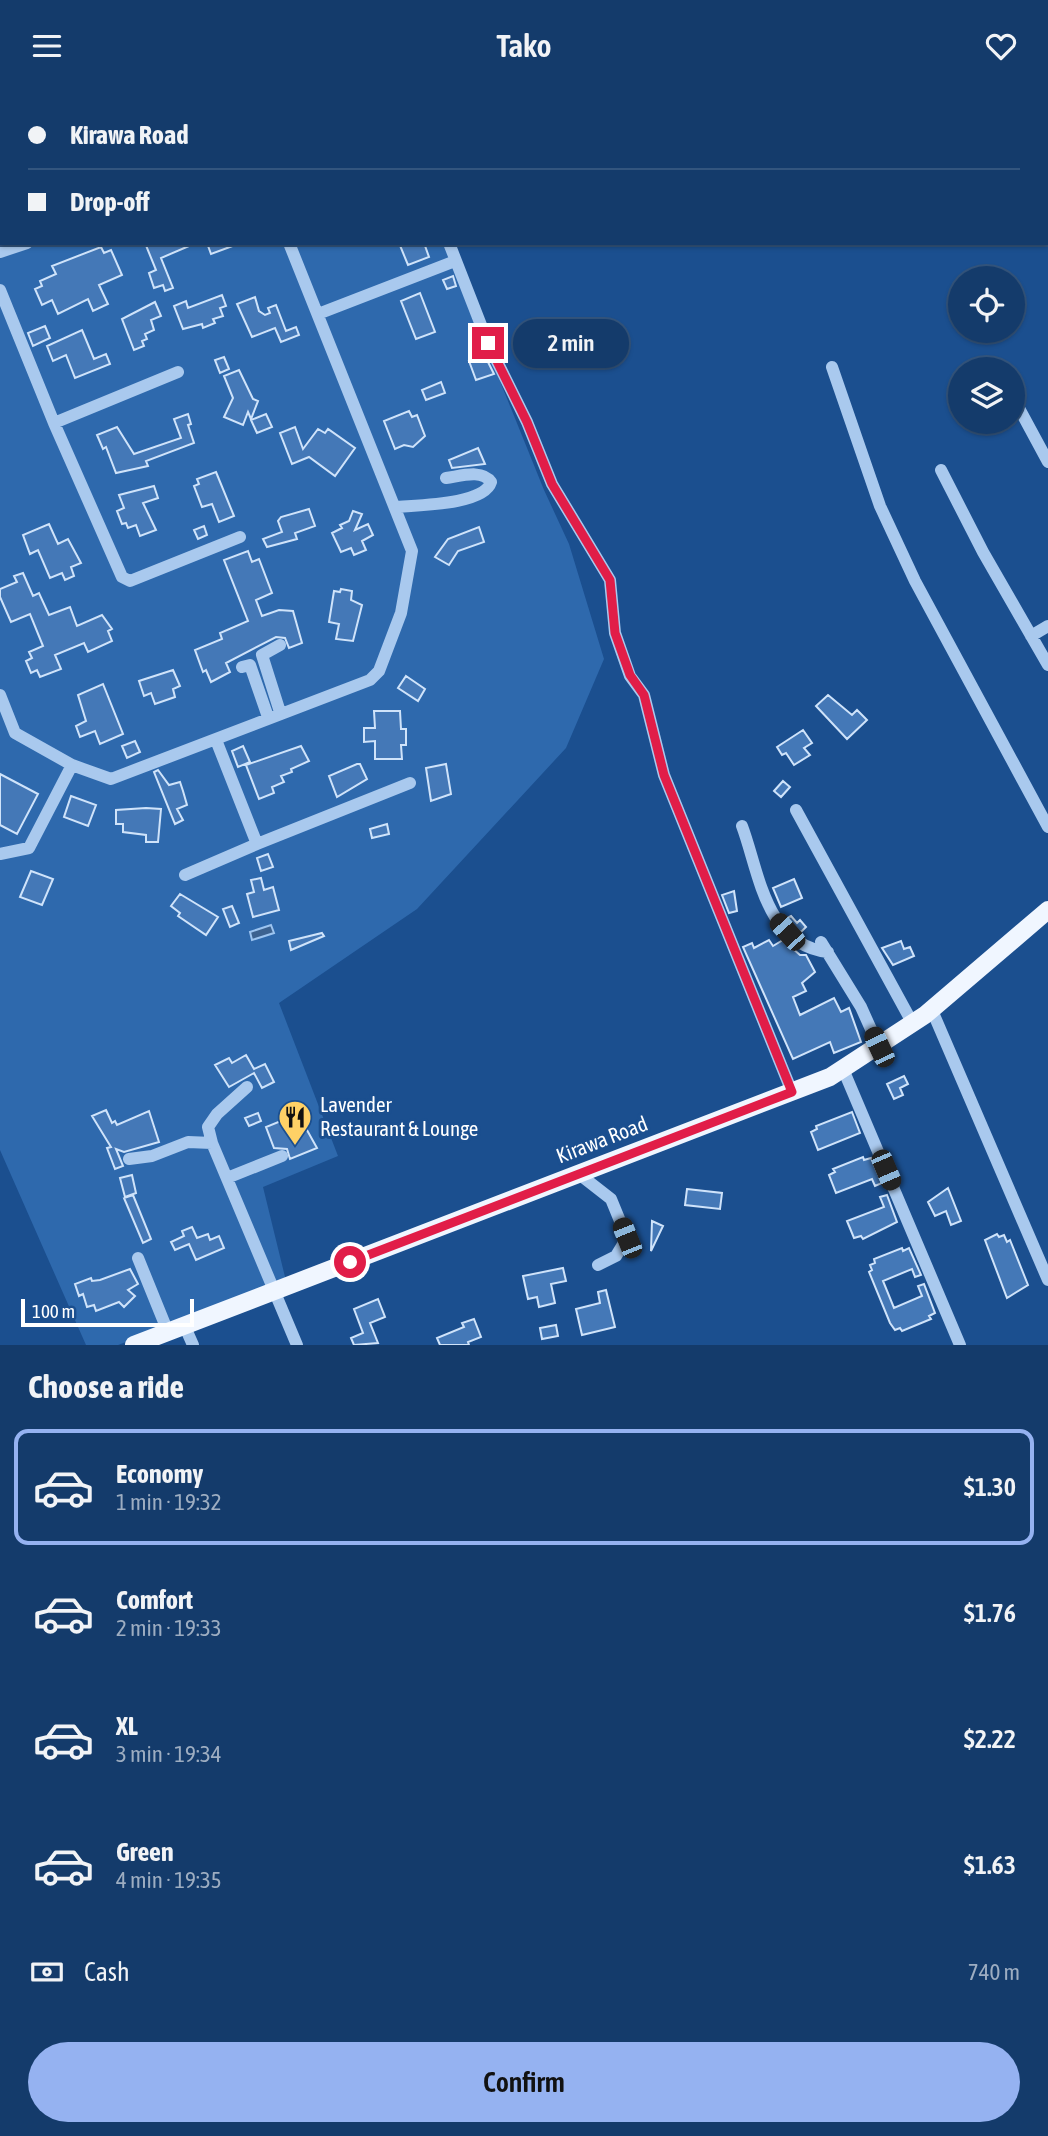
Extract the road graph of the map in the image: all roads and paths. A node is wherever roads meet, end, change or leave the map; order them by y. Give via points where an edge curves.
1 (21, 245) edge
2 (290, 245) edge
3 (450, 245) edge
4 (0, 252) edge
5 (450, 263) dead end
6 (0, 290) edge
7 (318, 314) junction
8 (832, 367) dead end
9 (178, 372) dead end
10 (1025, 419) edge
11 (54, 423) junction
12 (1048, 462) edge
13 (940, 470) dead end
14 (446, 478) dead end
15 (395, 507) junction
16 (240, 537) dead end
17 (1048, 626) edge
18 (1031, 636) junction
19 (280, 645) dead end
20 (1048, 665) edge
21 (242, 667) dead end
22 (0, 695) edge
23 (274, 714) junction
24 (216, 740) junction
25 (72, 765) junction
26 (410, 783) dead end
27 (796, 810) dead end
28 (742, 826) dead end
29 (1048, 827) edge
30 (257, 844) junction
31 (0, 854) edge
32 (185, 875) dead end
33 (1046, 916) edge
34 (931, 1008) junction
35 (913, 1024) junction
36 (879, 1047) junction
37 (844, 1069) junction
38 (247, 1087) dead end
39 (792, 1092) junction
40 (212, 1143) junction
41 (282, 1156) dead end
42 (128, 1159) dead end
43 (579, 1174) junction
44 (227, 1178) junction
45 (138, 1258) dead end
46 (598, 1265) dead end
47 (1048, 1280) edge
48 (274, 1291) junction
49 (170, 1335) edge
50 (134, 1345) edge
51 (193, 1345) edge
52 (297, 1345) edge
53 (960, 1345) edge

1 - 4 street
2 - 7 street
3 - 39 street via 552,484 610,580 615,633 630,675 644,695 664,775
5 - 7 street
6 - 11 street
7 - 15 street
8 - 29 street via 880,506 915,581
9 - 11 street
10 - 12 street
11 - 16 street via 125,580
13 - 18 street
14 - 15 street via 479,474 491,482 474,498
15 - 23 street via 412,551 401,613 379,671 370,680
17 - 18 street
18 - 20 street
19 - 23 street via 262,655
21 - 23 street via 250,665
22 - 25 street via 15,733
23 - 24 street
24 - 25 street via 117,779
24 - 30 street
25 - 31 street via 29,848
26 - 30 street
27 - 35 street
28 - 36 street via 757,879 777,921 802,944 824,947
30 - 32 street
33 - 34 main road, Kirawa Road
34 - 35 main road, Kirawa Road
34 - 47 street
35 - 36 main road, Kirawa Road
36 - 37 main road, Kirawa Road
37 - 39 main road, Kirawa Road
37 - 53 street
38 - 40 street via 208,1126
39 - 43 main road, Kirawa Road
40 - 42 street via 188,1142 152,1156
40 - 44 street
41 - 44 street
43 - 46 street via 611,1199 627,1238 616,1256
43 - 48 main road, Kirawa Road
44 - 48 street
45 - 49 street
48 - 49 main road, Kirawa Road
48 - 52 street
49 - 50 main road, Kirawa Road
49 - 51 street

